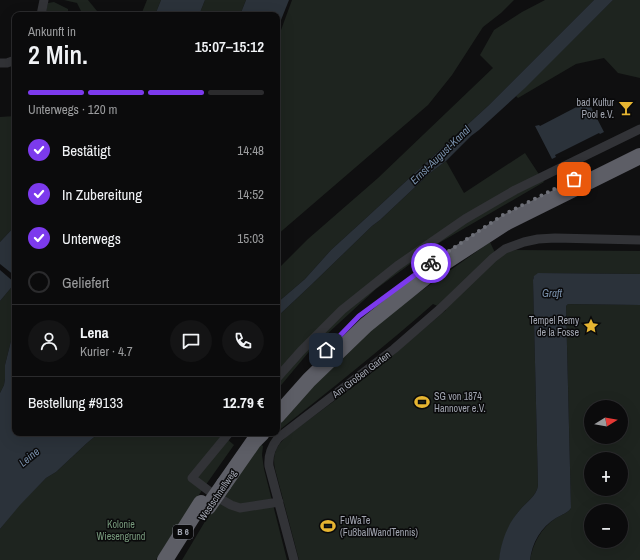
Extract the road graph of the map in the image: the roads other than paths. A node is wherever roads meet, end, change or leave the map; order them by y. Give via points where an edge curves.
1 (44, 0) edge
2 (42, 12) edge
3 (12, 61) edge
4 (0, 63) edge
5 (640, 129) edge
6 (640, 147) edge
7 (640, 156) edge
8 (640, 240) edge
9 (280, 374) edge
10 (280, 399) edge
11 (280, 413) edge
12 (227, 436) edge
13 (248, 436) edge
14 (259, 436) edge
15 (220, 482) junction
16 (279, 502) junction
17 (204, 505) junction
18 (165, 560) edge
19 (176, 560) edge
20 (294, 560) edge

1 - 2 street
3 - 4 street
5 - 9 street via 515,190 465,219 397,266 342,310
6 - 10 highway via 503,215 433,261 359,316
7 - 11 highway via 507,222 439,266 366,325 309,380
8 - 16 street, Am Großen Garten via 538,239 505,249 394,349 278,438 272,445 268,457
12 - 16 street via 192,478 217,497 240,508
13 - 15 highway, Westschnellweg / B 6
14 - 15 highway, Westschnellweg / B 6
15 - 17 highway, Westschnellweg / B 6, bridge
16 - 20 street, Am Großen Garten
17 - 18 highway, Westschnellweg / B 6
17 - 19 highway, Westschnellweg / B 6

